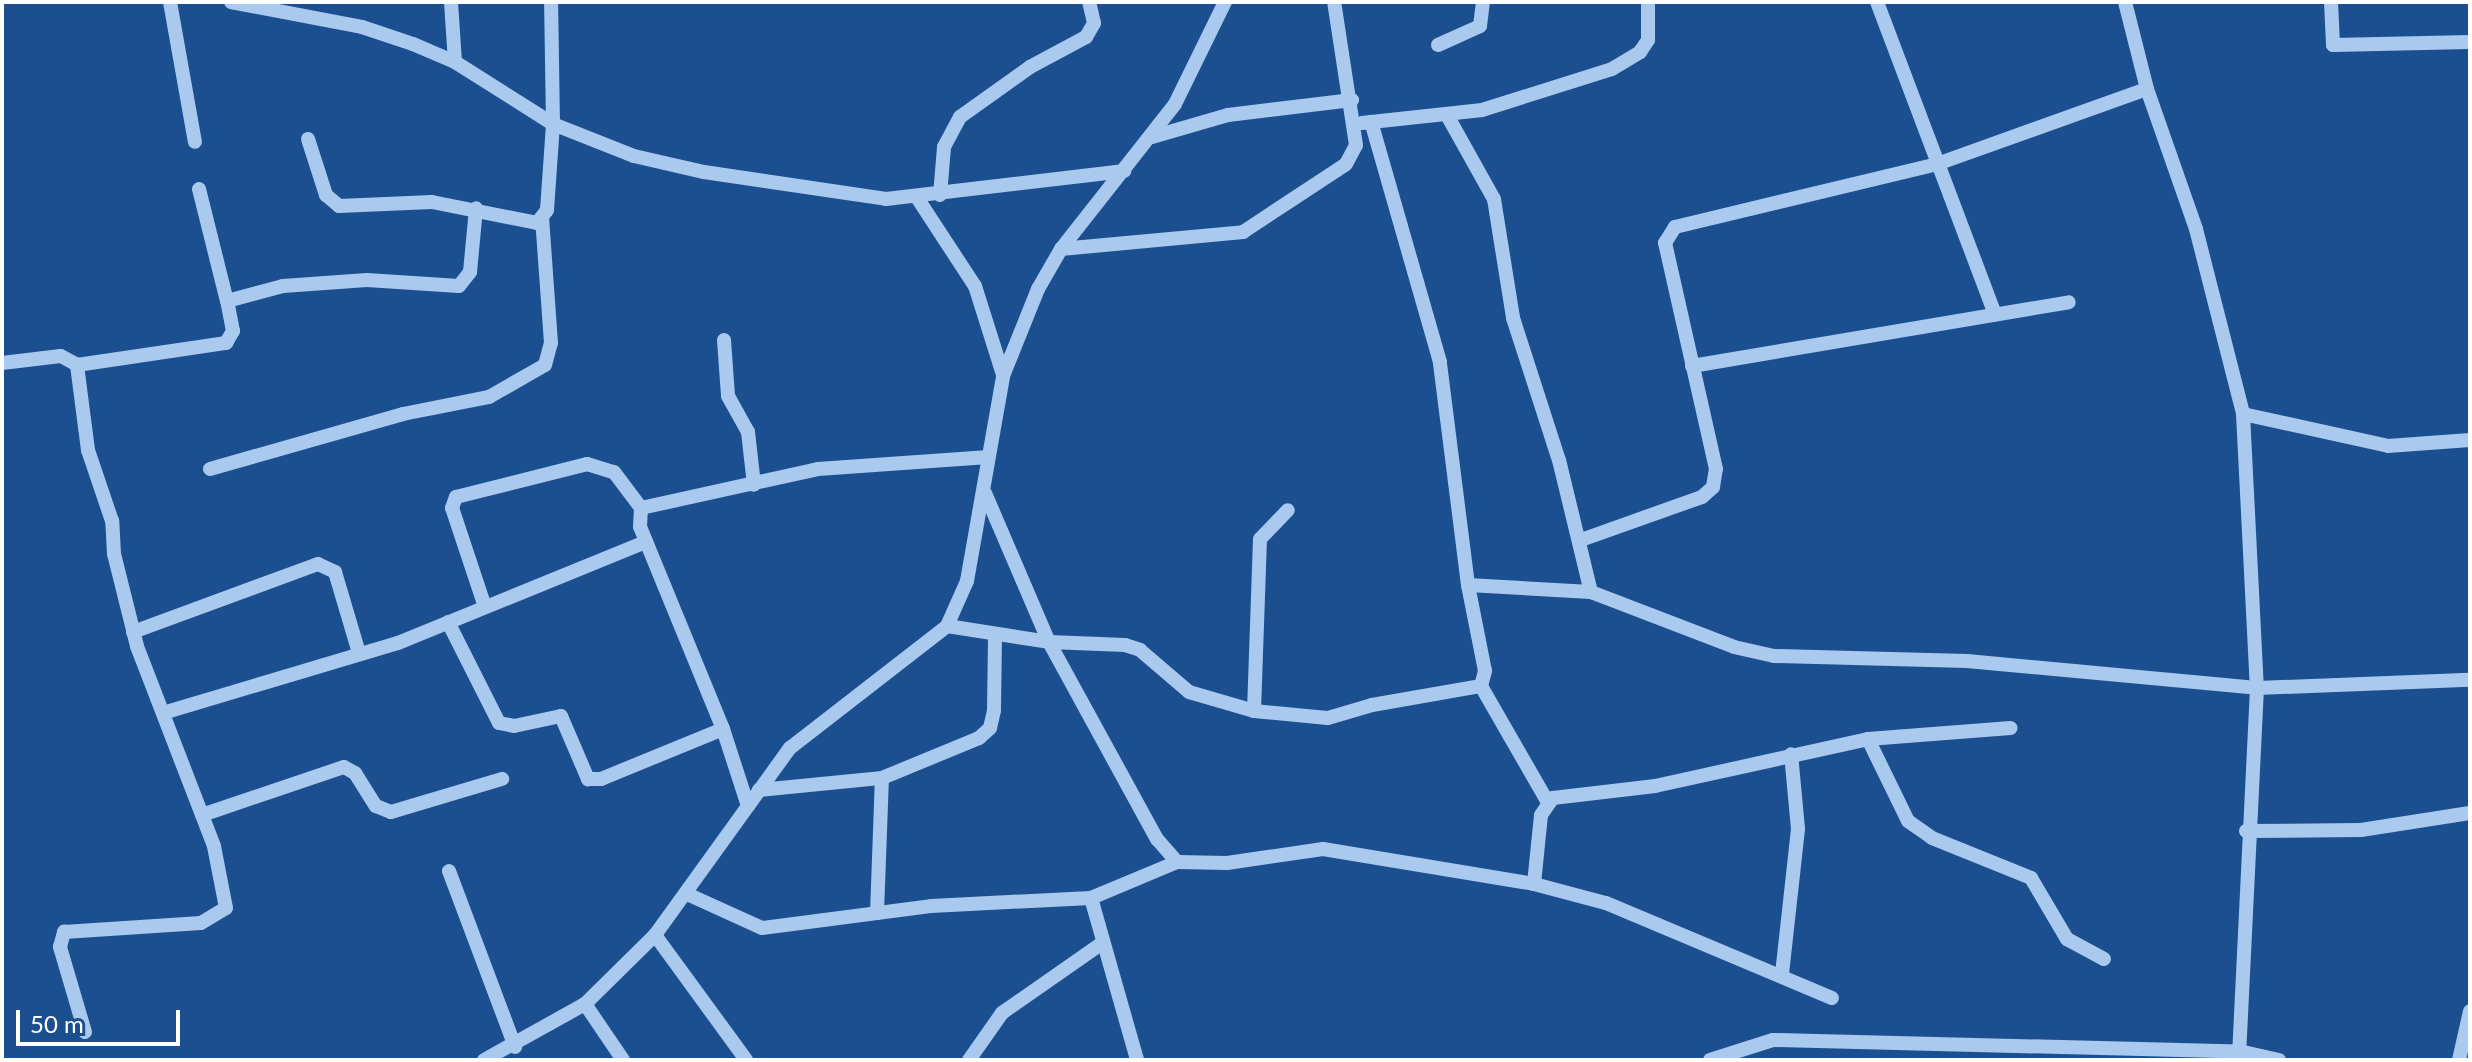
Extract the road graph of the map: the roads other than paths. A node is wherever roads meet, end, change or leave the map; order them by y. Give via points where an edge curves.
1 (170, 2) edge
2 (231, 2) edge
3 (451, 2) edge
4 (551, 2) edge
5 (1089, 2) edge
6 (1225, 2) edge
7 (1334, 2) edge
8 (1483, 2) edge
9 (1648, 2) edge
10 (1877, 2) edge
11 (2125, 2) edge
12 (2331, 2) edge
13 (276, 6) edge
14 (2470, 42) edge
15 (1438, 45) dead end
16 (455, 62) junction
17 (2147, 89) junction
18 (1352, 100) junction
19 (1447, 115) junction
20 (1371, 122) junction
21 (553, 124) junction
22 (1354, 124) junction
23 (1152, 137) junction
24 (308, 139) dead end
25 (195, 142) dead end
26 (1937, 164) junction
27 (1124, 171) junction
28 (199, 189) dead end
29 (940, 195) junction
30 (916, 196) junction
31 (476, 208) junction
32 (542, 218) junction
33 (1061, 249) junction
34 (227, 301) junction
35 (2069, 302) dead end
36 (1995, 314) junction
37 (724, 340) dead end
38 (2, 363) edge
39 (77, 365) junction
40 (1692, 366) junction
41 (1003, 376) junction
42 (2243, 414) junction
43 (2470, 440) edge
44 (989, 457) junction
45 (210, 469) dead end
46 (754, 485) junction
47 (985, 493) junction
48 (641, 508) junction
49 (1288, 510) dead end
50 (1581, 540) junction
51 (646, 542) junction
52 (1468, 585) junction
53 (1591, 592) junction
54 (485, 607) junction
55 (448, 622) junction
56 (947, 626) junction
57 (133, 632) junction
58 (995, 636) junction
59 (1049, 642) junction
60 (359, 653) junction
61 (2470, 680) edge
62 (1481, 686) junction
63 (2257, 688) junction
64 (1254, 711) junction
65 (163, 713) junction
66 (2011, 728) dead end
67 (723, 729) junction
68 (1868, 739) junction
69 (1791, 754) junction
70 (882, 778) junction
71 (502, 779) dead end
72 (759, 790) junction
73 (1547, 801) junction
74 (748, 806) junction
75 (2470, 813) edge
76 (202, 815) junction
77 (2246, 831) junction
78 (1177, 862) junction
79 (449, 871) dead end
80 (1534, 884) junction
81 (687, 894) junction
82 (1091, 898) junction
83 (877, 913) junction
84 (655, 935) junction
85 (1101, 944) junction
86 (2104, 959) dead end
87 (1782, 974) junction
88 (1832, 998) dead end
89 (585, 1004) junction
90 (2470, 1011) edge
91 (85, 1032) dead end
92 (515, 1047) junction
93 (2068, 1053) edge
94 (2236, 1055) edge
95 (485, 1060) edge
96 (623, 1060) edge
97 (746, 1060) edge
98 (969, 1060) edge
99 (1137, 1060) edge
100 (1710, 1060) edge
101 (2279, 1060) edge
102 (2459, 1060) edge

1 - 25 street
2 - 13 street
3 - 16 street
4 - 21 street
5 - 29 street via 1094,23 1086,37 1030,67 960,117 944,147
6 - 23 street via 1192,72
7 - 18 street
8 - 15 street via 1480,26
9 - 19 street via 1648,40 1629,60 1545,91
10 - 26 street
11 - 17 street
12 - 14 street via 2333,45
13 - 16 street via 362,27
16 - 21 street
17 - 26 street
17 - 42 street via 2196,229
18 - 22 street
18 - 23 street via 1228,115
19 - 20 street
19 - 50 street via 1494,199 1513,318
20 - 22 street
20 - 52 street via 1440,362
21 - 30 street via 634,156 704,172 886,199
21 - 32 street
22 - 33 street via 1356,145 1346,164 1243,232
23 - 27 street
24 - 31 street via 326,195 339,206 432,202
26 - 36 street
26 - 40 street via 1675,227 1665,243
27 - 29 street
27 - 33 street
28 - 34 street
29 - 30 street
30 - 41 street via 975,286
31 - 32 street via 531,224
31 - 34 street via 470,272 459,286 305,282
32 - 45 street via 551,343 545,365 489,397 403,414
33 - 41 street via 1038,289
34 - 39 street via 233,331 226,343
35 - 36 street
36 - 40 street
37 - 46 street via 728,396 748,432
38 - 39 street via 61,356
39 - 57 street via 88,450 112,521
40 - 50 street via 1716,469 1713,487 1702,497
41 - 44 street
42 - 43 street via 2388,446
42 - 63 street
44 - 46 street via 818,469
44 - 47 street
46 - 48 street
47 - 56 street via 967,581
47 - 59 street
48 - 51 street
48 - 54 street via 614,472 587,464 456,497 452,508
49 - 64 street via 1260,539
50 - 53 street
51 - 54 street
51 - 67 street
52 - 53 street
52 - 62 street via 1485,671
53 - 63 street via 1753,653 1967,661
54 - 55 street
55 - 60 street
55 - 67 street via 499,723 514,726 561,716 588,779 601,779
56 - 58 street
56 - 72 street via 813,725
57 - 60 street via 318,564 335,572
57 - 65 street
58 - 59 street
58 - 70 street via 990,728 929,763
59 - 64 street via 1140,650 1189,692
59 - 78 street via 1157,839
60 - 65 street
61 - 63 street
62 - 64 street via 1328,718
62 - 73 street
63 - 77 street
65 - 76 street
66 - 68 street
67 - 74 street
68 - 69 street
68 - 86 street via 1908,821 1932,838 2031,878 2067,939
69 - 73 street via 1655,786
69 - 87 street via 1798,829
70 - 72 street
70 - 83 street
71 - 76 street via 391,812 376,806 355,773 344,767
72 - 74 street
73 - 80 street
74 - 81 street
75 - 77 street via 2361,830
76 - 91 street via 221,871 226,908 222,914 201,923 150,930 73,928 60,937
77 - 94 street
78 - 80 street via 1227,863 1323,849
78 - 82 street
79 - 92 street
80 - 87 street via 1606,903
81 - 83 street via 762,928
81 - 84 street
82 - 83 street
82 - 85 street
84 - 89 street
84 - 97 street
85 - 98 street via 1002,1013
85 - 99 street
87 - 88 street
89 - 92 street
89 - 96 street
90 - 102 street
92 - 95 street
93 - 94 street
93 - 100 street via 1773,1040
94 - 101 street

